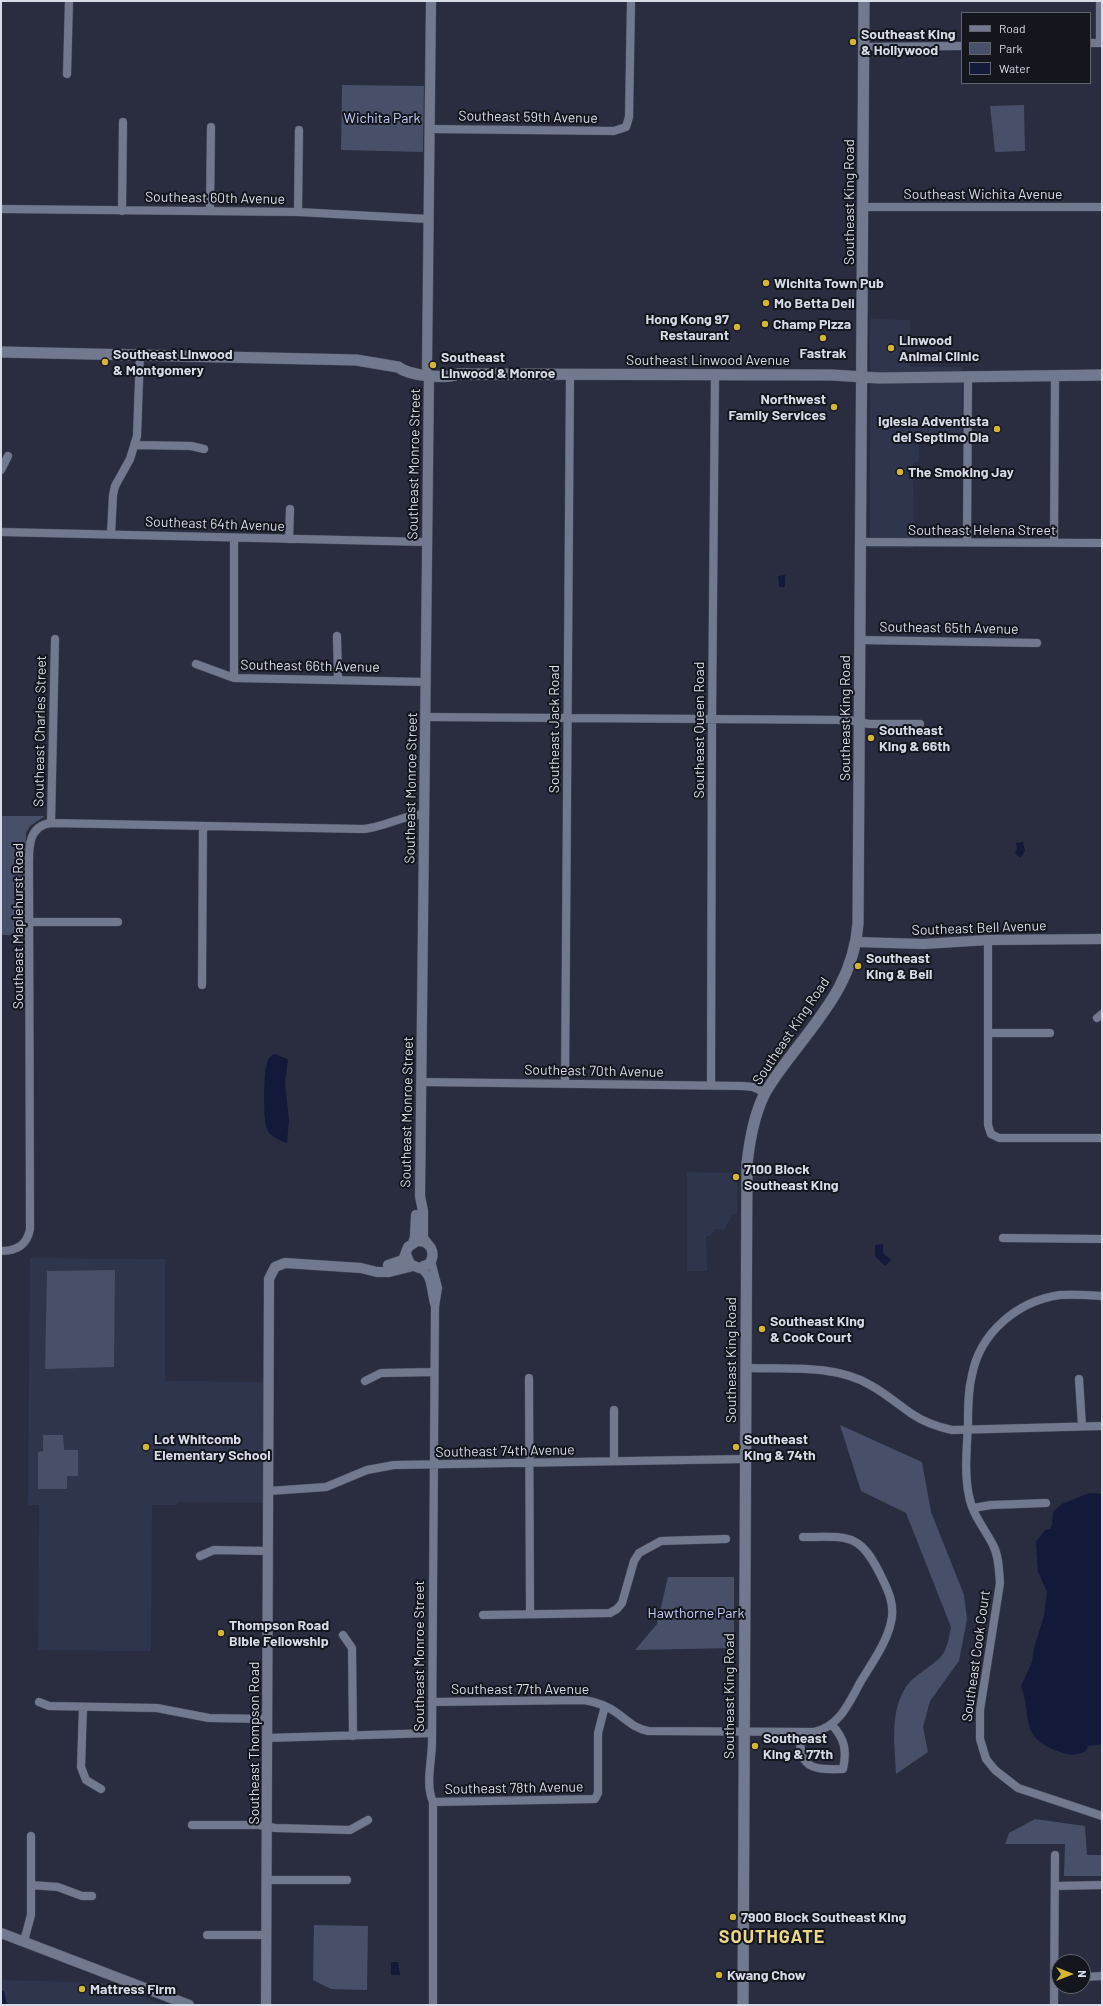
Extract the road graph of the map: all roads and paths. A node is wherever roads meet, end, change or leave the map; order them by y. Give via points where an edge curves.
1 (69, 1) edge
2 (431, 1) edge
3 (631, 1) edge
4 (864, 1) edge
5 (1100, 1) edge
6 (1101, 43) edge
7 (961, 46) edge
8 (864, 47) junction
9 (67, 74) dead end
10 (123, 122) dead end
11 (211, 127) dead end
12 (430, 129) junction
13 (299, 130) dead end
14 (863, 207) junction
15 (1102, 207) edge
16 (1, 209) edge
17 (122, 211) junction
18 (210, 211) junction
19 (298, 212) junction
20 (428, 219) junction
21 (1, 352) edge
22 (140, 354) junction
23 (428, 371) junction
24 (715, 374) junction
25 (570, 375) junction
26 (968, 376) junction
27 (1055, 376) junction
28 (1102, 376) edge
29 (862, 377) junction
30 (135, 445) junction
31 (204, 449) dead end
32 (8, 456) dead end
33 (1, 470) edge
34 (290, 509) dead end
35 (1, 532) edge
36 (111, 534) junction
37 (234, 538) junction
38 (289, 540) junction
39 (428, 542) junction
40 (861, 542) junction
41 (967, 542) junction
42 (1054, 543) junction
43 (1102, 543) edge
44 (337, 636) dead end
45 (55, 639) dead end
46 (860, 640) junction
47 (1037, 643) dead end
48 (196, 664) dead end
49 (234, 678) junction
50 (338, 679) junction
51 (426, 682) junction
52 (425, 717) junction
53 (568, 718) junction
54 (712, 720) junction
55 (860, 722) junction
56 (920, 724) dead end
57 (424, 814) junction
58 (51, 823) junction
59 (203, 826) junction
60 (30, 922) junction
61 (118, 922) dead end
62 (1102, 939) edge
63 (988, 940) junction
64 (856, 942) junction
65 (202, 985) dead end
66 (989, 1033) junction
67 (1050, 1033) dead end
68 (421, 1082) junction
69 (565, 1084) junction
70 (711, 1085) junction
71 (766, 1093) junction
72 (1102, 1138) edge
73 (420, 1201) junction
74 (1003, 1238) dead end
75 (1102, 1239) edge
76 (413, 1243) junction
77 (427, 1243) junction
78 (1, 1251) edge
79 (406, 1254) junction
80 (431, 1261) junction
81 (416, 1267) junction
82 (361, 1268) junction
83 (1102, 1296) edge
84 (435, 1306) junction
85 (746, 1368) junction
86 (434, 1372) junction
87 (529, 1378) dead end
88 (1079, 1379) dead end
89 (365, 1381) dead end
90 (614, 1410) dead end
91 (1082, 1426) junction
92 (1102, 1426) edge
93 (968, 1431) junction
94 (746, 1459) junction
95 (614, 1461) junction
96 (528, 1464) junction
97 (434, 1465) junction
98 (269, 1491) junction
99 (1046, 1503) dead end
100 (973, 1508) junction
101 (803, 1537) dead end
102 (726, 1539) dead end
103 (268, 1551) junction
104 (200, 1556) dead end
105 (530, 1614) junction
106 (483, 1615) dead end
107 (343, 1635) dead end
108 (39, 1702) dead end
109 (432, 1702) junction
110 (604, 1706) junction
111 (83, 1707) junction
112 (268, 1719) junction
113 (832, 1725) junction
114 (744, 1731) junction
115 (800, 1732) junction
116 (432, 1734) junction
117 (353, 1736) junction
118 (267, 1738) junction
119 (101, 1789) dead end
120 (434, 1802) junction
121 (1102, 1816) edge
122 (368, 1820) dead end
123 (192, 1825) dead end
124 (267, 1827) junction
125 (31, 1836) dead end
126 (1055, 1855) dead end
127 (267, 1880) junction
128 (347, 1880) dead end
129 (1102, 1885) edge
130 (31, 1886) junction
131 (1055, 1886) junction
132 (92, 1896) dead end
133 (1, 1933) edge
134 (207, 1935) dead end
135 (267, 1935) junction
136 (24, 1941) junction
137 (1056, 1954) edge
138 (1102, 1976) edge
139 (1091, 1977) edge
140 (1055, 1994) edge
141 (189, 2005) edge
142 (266, 2005) edge
143 (433, 2005) edge
144 (743, 2005) edge
145 (1054, 2005) edge

1 - 9 street
2 - 12 street, Southeast Monroe Street
3 - 12 street, Southeast 59th Avenue via 629,118 626,127 614,131
4 - 8 main road, Southeast King Road
5 - 6 street
7 - 8 street
8 - 14 main road, Southeast King Road
10 - 17 street
11 - 18 street
12 - 20 street, Southeast Monroe Street
13 - 19 street
14 - 15 street, Southeast Wichita Avenue
14 - 29 main road, Southeast King Road
16 - 17 street, Southeast 60th Avenue
17 - 18 street, Southeast 60th Avenue
18 - 19 street, Southeast 60th Avenue
19 - 20 street, Southeast 60th Avenue
20 - 23 street, Southeast Monroe Street
21 - 22 main road, Southeast Linwood Avenue
22 - 23 main road, Southeast Linwood Avenue via 356,360 402,371
22 - 30 street via 138,428
23 - 25 main road, Southeast Linwood Avenue via 451,377 458,374
23 - 39 street, Southeast Monroe Street
24 - 25 main road, Southeast Linwood Avenue
24 - 29 main road, Southeast Linwood Avenue
24 - 54 street, Southeast Queen Road
25 - 53 street, Southeast Jack Road
26 - 27 main road, Southeast Linwood Avenue
26 - 29 main road, Southeast Linwood Avenue
26 - 41 street
27 - 28 main road, Southeast Linwood Avenue
27 - 42 street
29 - 40 main road, Southeast King Road
30 - 31 street via 191,446
30 - 36 street via 115,486
32 - 33 street
34 - 38 street
35 - 36 street, Southeast 64th Avenue
36 - 37 street, Southeast 64th Avenue
37 - 38 street, Southeast 64th Avenue
37 - 49 street
38 - 39 street, Southeast 64th Avenue
39 - 51 street, Southeast Monroe Street
40 - 41 street, Southeast Helena Street
40 - 46 main road, Southeast King Road
41 - 42 street, Southeast Helena Street
42 - 43 street, Southeast Helena Street
44 - 50 street
45 - 58 street, Southeast Charles Street
46 - 47 street, Southeast 65th Avenue
46 - 55 main road, Southeast King Road
48 - 49 street, Southeast 66th Avenue
49 - 50 street, Southeast 66th Avenue
50 - 51 street, Southeast 66th Avenue
51 - 52 street, Southeast Monroe Street
52 - 53 street
52 - 57 street, Southeast Monroe Street
53 - 54 street
53 - 69 street, Southeast Jack Road
54 - 55 street
54 - 70 street, Southeast Queen Road
55 - 56 street
55 - 64 main road, Southeast King Road
57 - 59 street via 367,828
57 - 68 street, Southeast Monroe Street
58 - 59 street
58 - 60 street, Southeast Maplehurst Road via 37,829 30,842
59 - 65 street
60 - 61 street
60 - 78 street, Southeast Maplehurst Road via 30,1229 29,1236 21,1246 14,1250
62 - 63 street, Southeast Bell Avenue
63 - 64 street, Southeast Bell Avenue via 924,944
63 - 66 street
64 - 71 main road, Southeast King Road via 849,968 834,997
66 - 67 street
66 - 72 street via 988,1125 991,1134 999,1138
68 - 69 street, Southeast 70th Avenue
68 - 73 street, Southeast Monroe Street
69 - 70 street, Southeast 70th Avenue
70 - 71 street, Southeast 70th Avenue via 749,1086
71 - 85 main road, Southeast King Road via 755,1120 747,1163
73 - 76 street, Southeast Monroe Street via 416,1211 416,1237
73 - 77 street, Southeast Monroe Street via 423,1211 423,1238
74 - 75 street
76 - 77 street
76 - 79 street via 408,1247
77 - 80 street via 432,1251
79 - 81 street via 408,1261
79 - 82 street via 402,1260 392,1264
80 - 81 street via 426,1266
80 - 84 street, Southeast Monroe Street via 438,1288
81 - 82 street via 384,1272 370,1272
81 - 84 street, Southeast Monroe Street via 425,1271 429,1278
82 - 98 street, Southeast Thompson Road via 289,1262 275,1267 270,1275
83 - 93 street, Southeast Cook Court via 1060,1295 1037,1300 1004,1320 988,1337 976,1359 969,1391
84 - 86 street, Southeast Monroe Street
85 - 93 street via 844,1374 872,1386 913,1415 935,1426
85 - 94 main road, Southeast King Road
86 - 89 street via 381,1372
86 - 97 street, Southeast Monroe Street
87 - 96 street
88 - 91 street
90 - 95 street
91 - 92 street
91 - 93 street
93 - 100 street, Southeast Cook Court via 967,1484
94 - 95 street, Southeast 74th Avenue
94 - 114 main road, Southeast King Road
95 - 96 street, Southeast 74th Avenue
96 - 97 street, Southeast 74th Avenue
96 - 105 street
97 - 98 street, Southeast 74th Avenue via 376,1467 326,1487
97 - 109 street, Southeast Monroe Street
98 - 103 street, Southeast Thompson Road
99 - 100 street
100 - 121 street, Southeast Cook Court via 994,1545 1000,1583 980,1710 979,1734 986,1759 1013,1785
101 - 113 street via 848,1538 859,1543 872,1557 889,1593 892,1610 887,1636 840,1717
102 - 105 street via 661,1541 639,1553 618,1610 610,1613
103 - 104 street via 214,1550
103 - 112 street, Southeast Thompson Road
105 - 106 street
107 - 117 street via 352,1648
108 - 111 street via 49,1706
109 - 110 street, Southeast 77th Avenue via 577,1700
109 - 116 street, Southeast Monroe Street
110 - 114 street, Southeast 77th Avenue via 618,1713 633,1726 648,1730
110 - 120 street, Southeast 78th Avenue via 598,1733 598,1794 595,1799
111 - 112 street via 157,1708 209,1718
111 - 119 street via 81,1767 86,1780
112 - 118 street, Southeast Thompson Road
113 - 115 street, Southeast 77th Avenue via 814,1732
113 - 115 street via 845,1743 843,1769 815,1769 806,1763 799,1746
114 - 115 street, Southeast 77th Avenue
114 - 144 main road, Southeast King Road
116 - 117 street
116 - 120 street, Southeast Monroe Street via 430,1792
117 - 118 street
118 - 124 street, Southeast Thompson Road
120 - 143 street, Southeast Monroe Street
122 - 124 street via 350,1830
123 - 124 street
124 - 127 street, Southeast Thompson Road
125 - 130 street
126 - 131 street
127 - 128 street
127 - 135 street, Southeast Thompson Road
129 - 131 street
130 - 132 street via 52,1886 82,1896
130 - 136 street via 30,1921
131 - 137 street
133 - 136 street
134 - 135 street
135 - 142 street, Southeast Thompson Road
136 - 141 street
138 - 139 street
140 - 145 street

